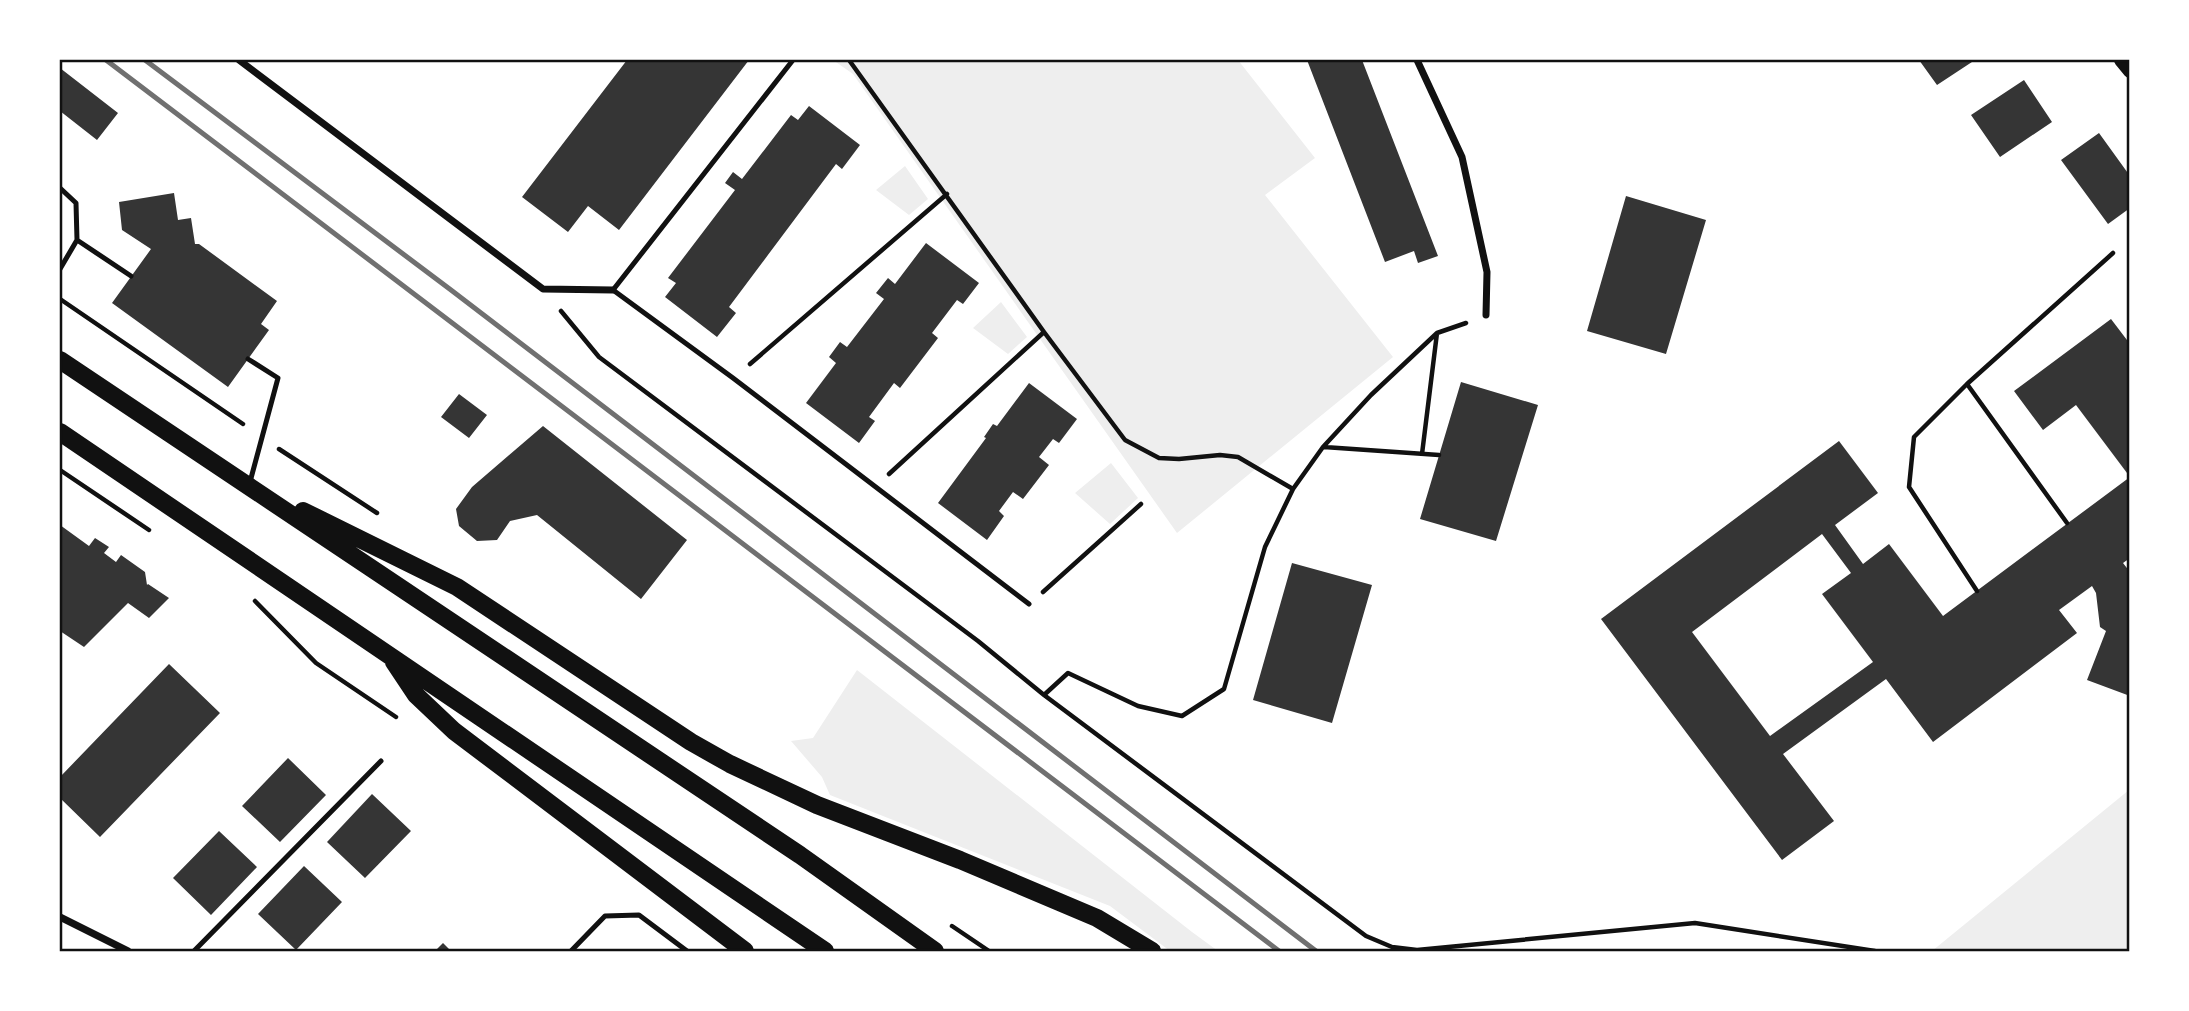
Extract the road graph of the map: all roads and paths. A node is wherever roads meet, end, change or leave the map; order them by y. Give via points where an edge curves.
1 (239, 60) edge
2 (793, 60) edge
3 (849, 60) edge
4 (1417, 60) edge
5 (2121, 60) edge
6 (2130, 71) edge
7 (60, 188) edge
8 (947, 194) junction
9 (77, 240) junction
10 (2113, 253) dead end
11 (60, 270) edge
12 (131, 276) dead end
13 (543, 289) junction
14 (613, 290) junction
15 (1486, 315) joint
16 (1044, 332) junction
17 (1437, 333) junction
18 (248, 359) dead end
19 (60, 360) edge
20 (733, 378) junction
21 (1967, 384) junction
22 (60, 432) edge
23 (1323, 447) junction
24 (1422, 454) junction
25 (1439, 455) dead end
26 (249, 485) junction
27 (876, 486) junction
28 (1293, 489) junction
29 (1141, 504) dead end
30 (2067, 523) dead end
31 (1977, 591) dead end
32 (1029, 604) joint
33 (388, 654) junction
34 (1044, 695) junction
35 (381, 761) dead end
36 (60, 917) edge
37 (128, 951) edge
38 (194, 951) edge
39 (571, 951) edge
40 (687, 951) edge
41 (745, 951) edge
42 (825, 951) edge
43 (935, 951) edge
44 (1152, 951) edge
45 (1875, 951) edge

1 - 13 street
2 - 14 lane
3 - 8 path
4 - 15 street via 1462,157 1487,272
5 - 6 main road
7 - 9 lane via 76,203
8 - 16 path
8 - 20 path
9 - 11 lane
9 - 12 lane
10 - 21 path
13 - 14 street
13 - 34 path via 599,357
14 - 20 lane
15 - 17 path
16 - 27 path
16 - 28 path via 1125,440 1160,458 1238,457
17 - 23 path
17 - 24 path
18 - 26 lane via 278,378
19 - 26 main road
20 - 27 lane
21 - 30 path
21 - 31 path via 1914,437 1909,487
22 - 33 main road
23 - 24 path
23 - 28 path
24 - 25 path
26 - 43 main road via 800,855
26 - 44 main road via 457,587 691,743 730,764 817,805 1097,918
27 - 32 lane
28 - 34 path via 1265,547 1224,689 1182,716 1138,706 1068,673
29 - 32 path
33 - 41 main road via 416,695 454,731
33 - 42 main road
34 - 45 path via 1346,922 1392,947 1416,950 1696,923
35 - 38 lane
36 - 37 street
39 - 40 lane via 605,916 639,915

